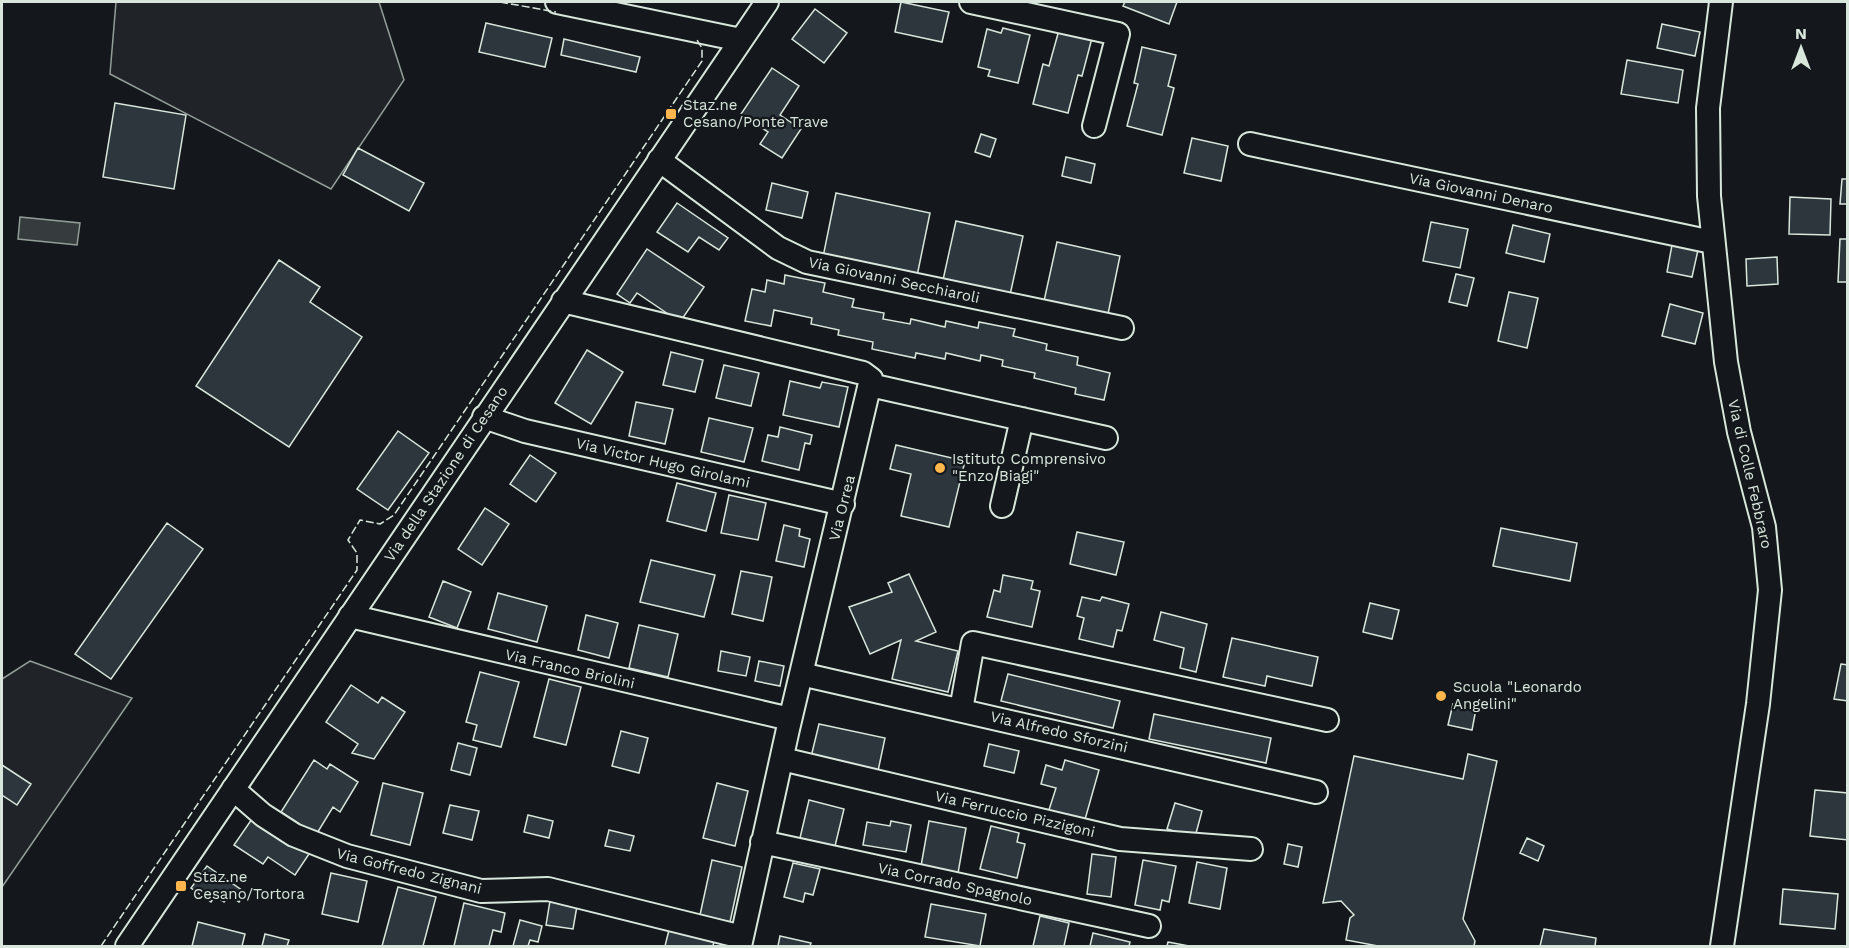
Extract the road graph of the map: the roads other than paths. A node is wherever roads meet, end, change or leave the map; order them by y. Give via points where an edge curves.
1 (557, 2) edge
2 (767, 2) edge
3 (971, 2) edge
4 (1721, 2) edge
5 (741, 40) junction
6 (1094, 126) dead end
7 (1250, 144) dead end
8 (659, 160) junction
9 (1712, 243) junction
10 (563, 301) junction
11 (1122, 328) dead end
12 (870, 385) junction
13 (484, 417) junction
14 (1022, 419) junction
15 (1107, 438) dead end
16 (843, 504) junction
17 (1002, 506) dead end
18 (350, 616) junction
19 (801, 674) junction
20 (961, 710) junction
21 (790, 719) junction
22 (1327, 720) dead end
23 (782, 759) junction
24 (233, 789) junction
25 (1316, 792) dead end
26 (762, 842) junction
27 (1251, 849) dead end
28 (1149, 926) dead end
29 (741, 942) edge
30 (127, 946) edge
31 (1722, 946) edge

1 - 5 street
2 - 5 street, Via della Stazione di Cesano
3 - 6 street via 1118,34
4 - 9 street, Via di Colle Febbraro via 1708,108
5 - 8 street, Via della Stazione di Cesano
7 - 9 street, Via Giovanni Denaro
8 - 10 street, Via della Stazione di Cesano
8 - 11 street, Via Giovanni Secchiaroli via 778,248 807,262
9 - 31 street, Via di Colle Febbraro via 1726,362 1739,432 1764,527 1770,590 1758,704
10 - 12 street via 863,373 869,377
10 - 13 street, Via della Stazione di Cesano
12 - 14 street
12 - 16 street, Via Orrea
13 - 16 street, Via Victor Hugo Girolami via 525,431
13 - 18 street, Via della Stazione di Cesano
14 - 15 street
14 - 17 street
16 - 19 street, Via Orrea
18 - 21 street, Via Franco Briolini
18 - 24 street, Via della Stazione di Cesano
19 - 20 street, Via Alfredo Sforzini
19 - 21 street, Via Orrea
20 - 22 street via 974,643
20 - 25 street, Via Alfredo Sforzini
21 - 23 street, Via Orrea
23 - 26 street, Via Orrea
23 - 27 street, Via Ferruccio Pizzigoni via 1120,839
24 - 29 street, Via Goffredo Zignani via 294,835 347,856 485,891 548,889
24 - 30 street, Via della Stazione di Cesano
26 - 28 street, Via Corrado Spagnolo
26 - 29 street, Via Orrea

